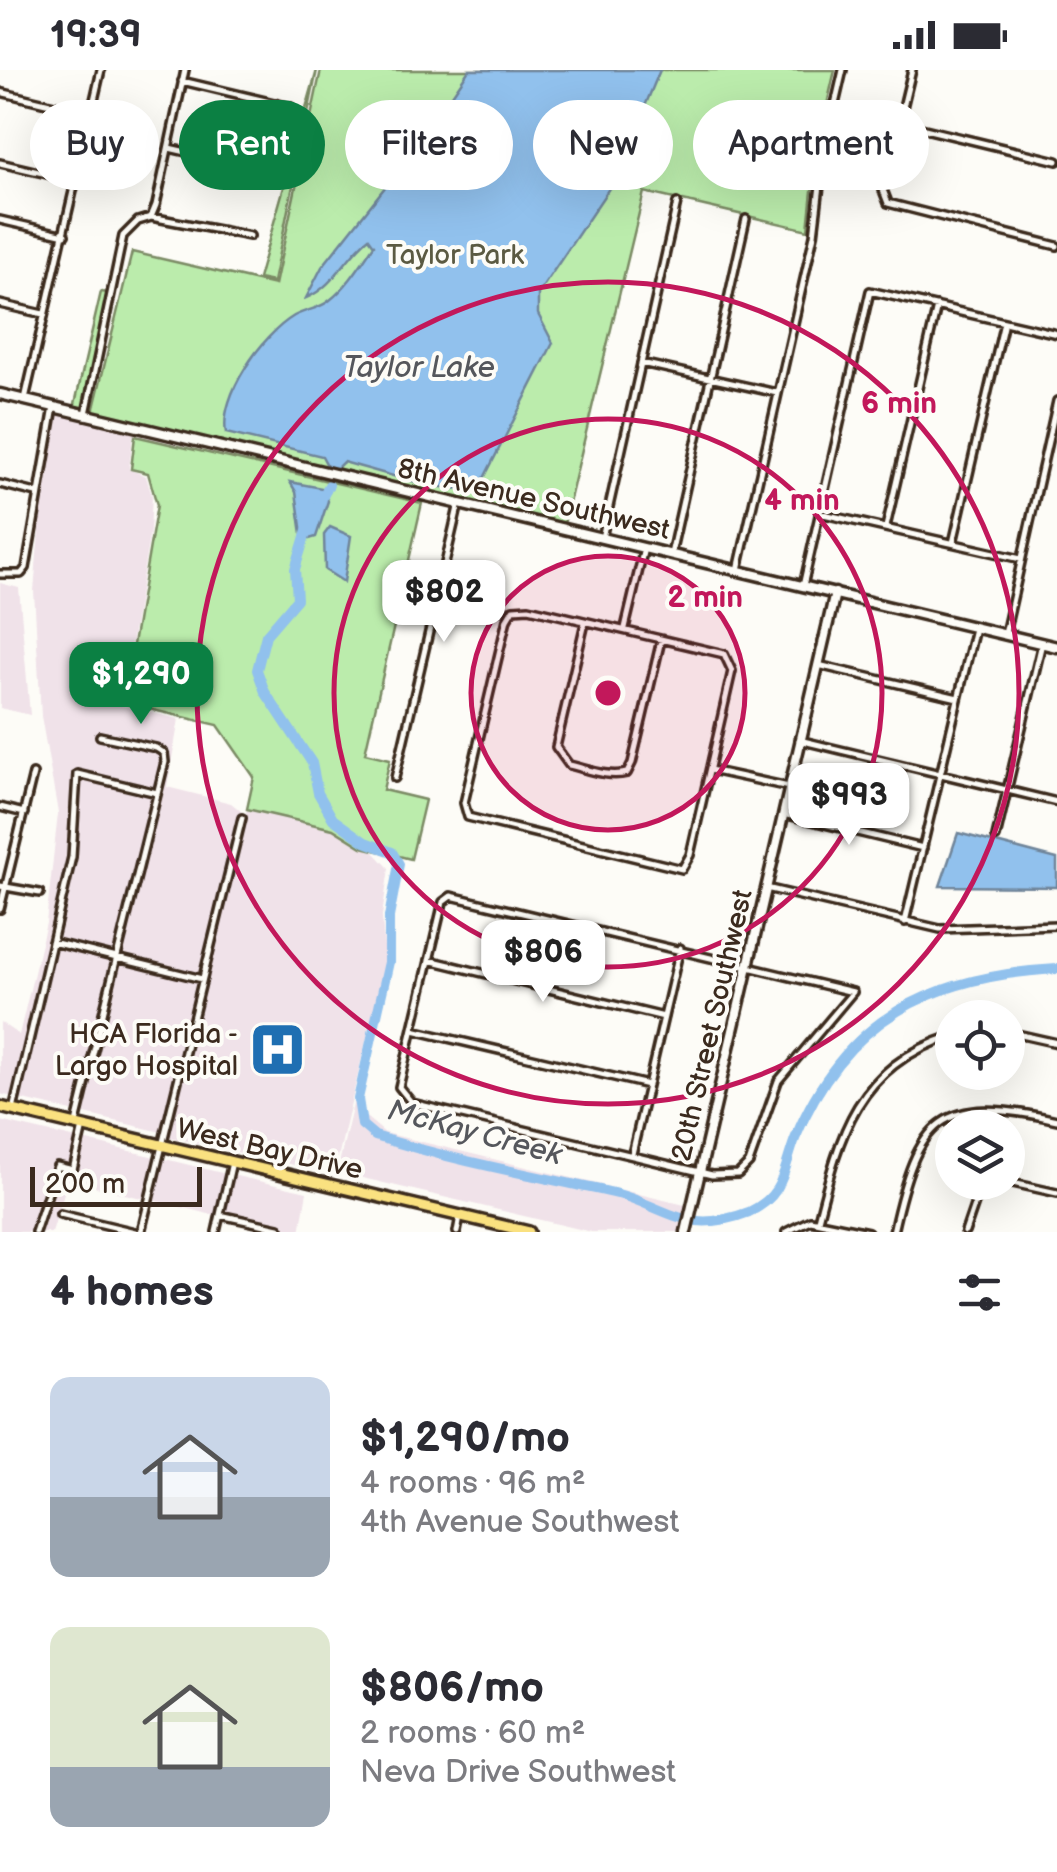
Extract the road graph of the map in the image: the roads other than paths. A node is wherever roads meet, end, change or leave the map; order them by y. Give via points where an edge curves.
1 (101, 70) edge
2 (185, 70) edge
3 (842, 70) edge
4 (912, 70) edge
5 (182, 81) junction
6 (0, 92) edge
7 (33, 100) edge
8 (95, 100) edge
9 (265, 100) edge
10 (905, 100) edge
11 (929, 130) edge
12 (169, 148) junction
13 (179, 150) edge
14 (1057, 161) edge
15 (0, 164) edge
16 (30, 171) edge
17 (75, 190) edge
18 (884, 190) edge
19 (678, 203) dead end
20 (151, 217) junction
21 (746, 219) dead end
22 (0, 220) edge
23 (64, 235) junction
24 (250, 236) dead end
25 (1057, 246) edge
26 (0, 304) edge
27 (938, 306) junction
28 (44, 314) junction
29 (1004, 322) junction
30 (1057, 334) edge
31 (641, 363) junction
32 (709, 377) junction
33 (777, 393) junction
34 (0, 394) edge
35 (25, 400) junction
36 (1057, 400) edge
37 (54, 407) junction
38 (86, 414) junction
39 (0, 484) edge
40 (36, 493) junction
41 (459, 504) junction
42 (819, 513) junction
43 (886, 527) junction
44 (602, 538) junction
45 (953, 543) junction
46 (644, 548) junction
47 (670, 554) junction
48 (1021, 560) junction
49 (738, 570) junction
50 (0, 574) edge
51 (804, 586) junction
52 (835, 594) junction
53 (584, 623) junction
54 (976, 627) junction
55 (625, 628) junction
56 (1005, 634) junction
57 (661, 640) junction
58 (1042, 643) junction
59 (1057, 647) edge
60 (818, 665) junction
61 (958, 698) junction
62 (100, 736) dead end
63 (800, 740) junction
64 (710, 770) junction
65 (33, 774) dead end
66 (940, 774) junction
67 (395, 778) dead end
68 (789, 787) junction
69 (1007, 790) junction
70 (157, 793) junction
71 (1057, 802) edge
72 (0, 807) edge
73 (24, 813) junction
74 (783, 814) junction
75 (242, 818) dead end
76 (996, 838) dead end
77 (923, 848) junction
78 (2, 886) edge
79 (766, 888) junction
80 (40, 894) dead end
81 (0, 909) edge
82 (905, 922) junction
83 (1057, 925) edge
84 (52, 942) junction
85 (680, 948) junction
86 (117, 957) junction
87 (429, 960) junction
88 (748, 964) junction
89 (202, 979) junction
90 (664, 1017) junction
91 (412, 1030) junction
92 (1025, 1036) edge
93 (1057, 1043) edge
94 (935, 1044) edge
95 (648, 1085) junction
96 (0, 1107) edge
97 (13, 1110) junction
98 (1057, 1120) edge
99 (79, 1126) junction
100 (160, 1145) junction
101 (632, 1154) junction
102 (232, 1162) junction
103 (701, 1170) junction
104 (1025, 1186) edge
105 (1057, 1193) edge
106 (976, 1200) edge
107 (60, 1214) dead end
108 (220, 1214) junction
109 (460, 1216) junction
110 (818, 1220) junction
111 (279, 1228) dead end
112 (508, 1230) edge
113 (687, 1231) edge
114 (35, 1232) edge
115 (138, 1232) edge
116 (216, 1232) edge
117 (457, 1232) edge
118 (529, 1232) edge
119 (786, 1232) edge
120 (868, 1232) edge
121 (893, 1232) edge
122 (966, 1232) edge

1 - 8 street
2 - 5 street
3 - 33 street via 814,235
4 - 10 street
5 - 9 street
5 - 12 street
6 - 7 street
11 - 14 street
12 - 13 street
12 - 20 street
15 - 16 street
17 - 23 street
18 - 25 street via 888,203
19 - 31 street
20 - 24 street
20 - 38 street via 123,236
21 - 32 street
22 - 23 street
23 - 28 street
26 - 28 street
27 - 29 street
27 - 42 street via 870,292
27 - 43 street
28 - 35 street
29 - 30 street
29 - 45 street
31 - 32 street
31 - 44 street
32 - 33 street
32 - 47 street
33 - 49 street
34 - 35 street, 8th Avenue Southwest
35 - 37 street, 8th Avenue Southwest
36 - 48 street
37 - 38 street, 8th Avenue Southwest
37 - 40 street
38 - 41 street, 8th Avenue Southwest
39 - 40 street
40 - 50 street via 26,568
41 - 44 street, 8th Avenue Southwest
41 - 67 street
42 - 43 street
42 - 51 street
43 - 45 street
44 - 46 street, 8th Avenue Southwest
45 - 48 street
46 - 47 street, 8th Avenue Southwest
46 - 55 street
47 - 49 street, 8th Avenue Southwest
48 - 56 street
49 - 51 street, 8th Avenue Southwest
51 - 52 street, 8th Avenue Southwest
52 - 54 street, 8th Avenue Southwest
52 - 60 street, 20th Street Southwest
53 - 55 street
53 - 57 street via 556,748 569,765 618,776 632,763
53 - 64 street via 513,609 464,803 468,817 682,869
54 - 56 street, 8th Avenue Southwest
54 - 61 street
55 - 57 street
56 - 58 street, 8th Avenue Southwest
57 - 64 street via 724,654 732,671
58 - 59 street, 8th Avenue Southwest
58 - 69 street
60 - 61 street
60 - 63 street, 20th Street Southwest
61 - 66 street
62 - 70 street via 164,753
63 - 66 street
63 - 68 street, 20th Street Southwest
64 - 68 street
65 - 73 street
66 - 69 street
66 - 77 street
68 - 74 street, 20th Street Southwest
69 - 71 street
69 - 76 street
70 - 84 street via 77,774 72,857
70 - 86 street
72 - 73 street
73 - 78 street
74 - 77 street
74 - 79 street, 20th Street Southwest
75 - 89 street
77 - 82 street
78 - 80 street
78 - 81 street
79 - 82 street
79 - 88 street, 20th Street Southwest
82 - 83 street via 940,929
84 - 86 street
84 - 97 street
85 - 87 street via 450,896
85 - 88 street
85 - 90 street
86 - 89 street
86 - 99 street
87 - 90 street
87 - 91 street
88 - 103 street, 20th Street Southwest
88 - 103 street via 854,992 778,1081 744,1169 728,1177
89 - 100 street
90 - 95 street
91 - 95 street
91 - 101 street via 398,1087 412,1102
92 - 93 street
94 - 110 street via 897,1063 859,1101 838,1142
95 - 101 street
96 - 97 main road, West Bay Drive
97 - 99 main road, West Bay Drive
98 - 121 street via 998,1107 948,1120 911,1159
99 - 100 main road, West Bay Drive
99 - 114 street via 73,1170 57,1166
100 - 102 main road, West Bay Drive
100 - 115 street
101 - 103 street
102 - 108 street
102 - 109 main road, West Bay Drive
103 - 113 street, 20th Street Southwest
104 - 105 street
106 - 122 street
107 - 115 street
108 - 111 street
108 - 116 street
109 - 112 main road, West Bay Drive
109 - 117 street
110 - 119 street
110 - 120 street
112 - 118 main road, West Bay Drive

